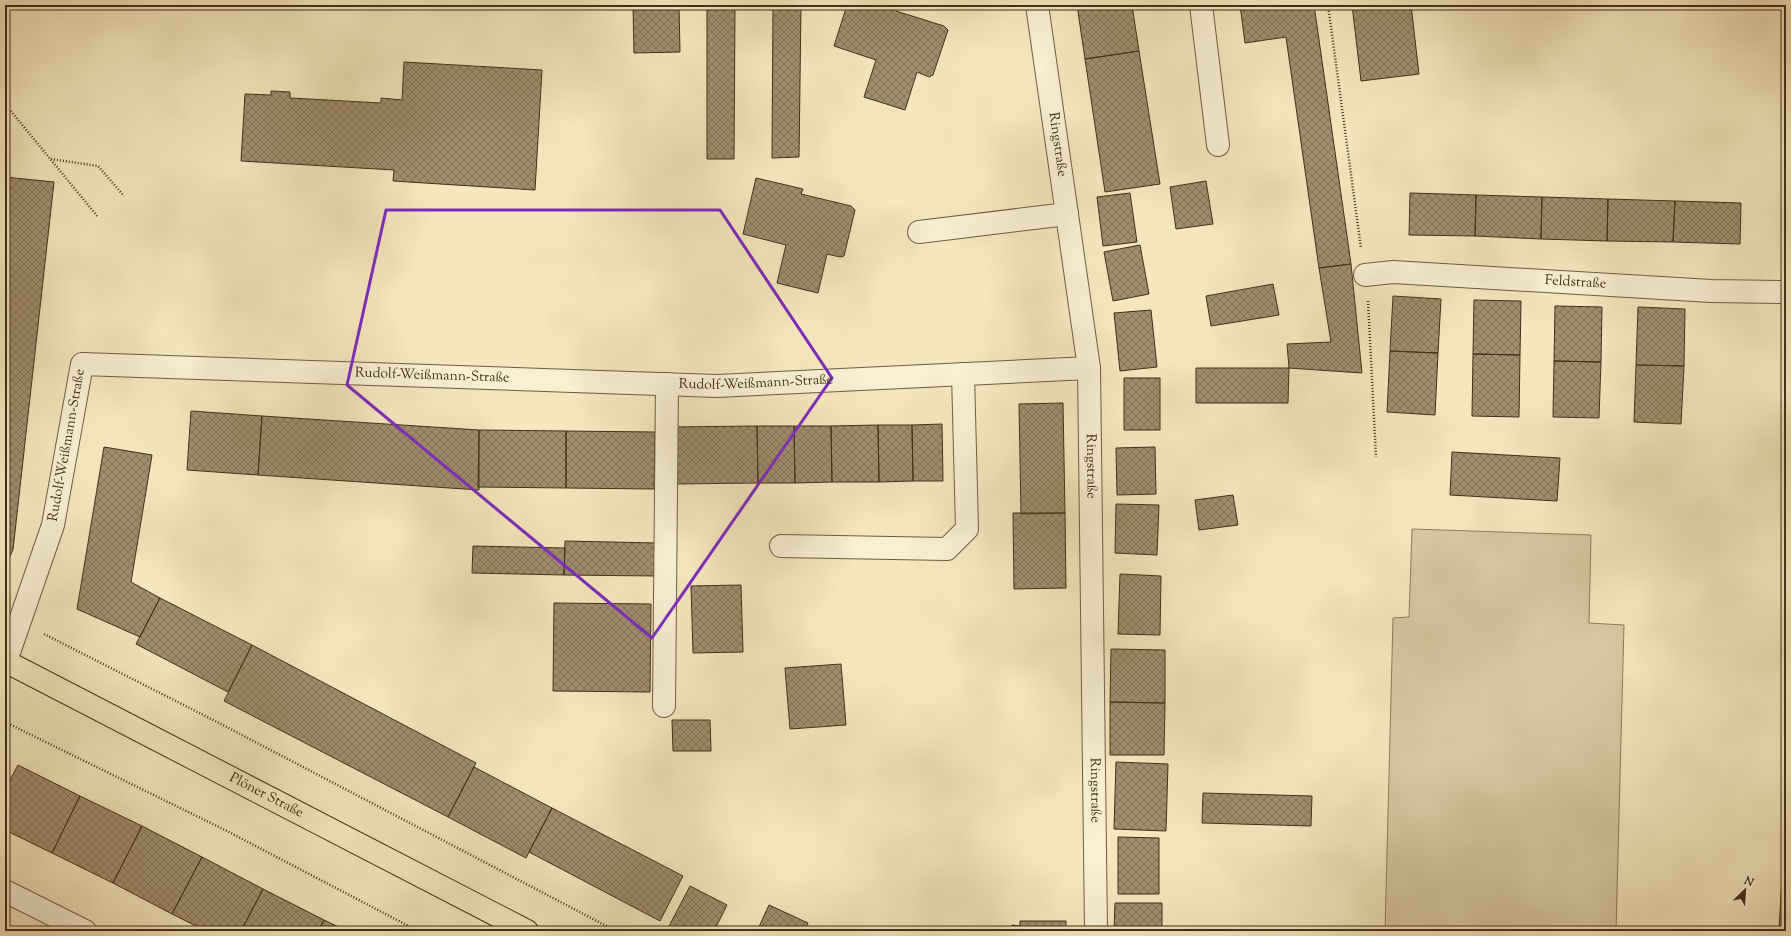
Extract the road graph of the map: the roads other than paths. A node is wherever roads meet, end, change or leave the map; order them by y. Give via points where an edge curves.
1 (1037, 5) edge
2 (1201, 5) edge
3 (1218, 145) dead end
4 (1067, 214) junction
5 (919, 232) dead end
6 (1365, 275) road end
7 (1786, 292) edge
8 (1089, 368) junction
9 (963, 374) junction
10 (667, 384) junction
11 (781, 546) dead end
12 (5, 662) edge
13 (664, 706) dead end
14 (5, 890) edge
15 (85, 931) edge
16 (528, 931) edge
17 (1096, 931) edge

1 - 4 street, Ringstraße
2 - 3 street
4 - 5 street
4 - 8 street, Ringstraße
6 - 7 street, Feldstraße via 1393,272 1711,291
8 - 9 street, Rudolf-Weißmann-Straße
8 - 17 street, Ringstraße
9 - 10 street, Rudolf-Weißmann-Straße via 717,386
9 - 11 street via 967,529 947,549
10 - 12 street, Rudolf-Weißmann-Straße via 82,364 53,525
10 - 13 street
12 - 16 main road, Plöner Straße
14 - 15 street

